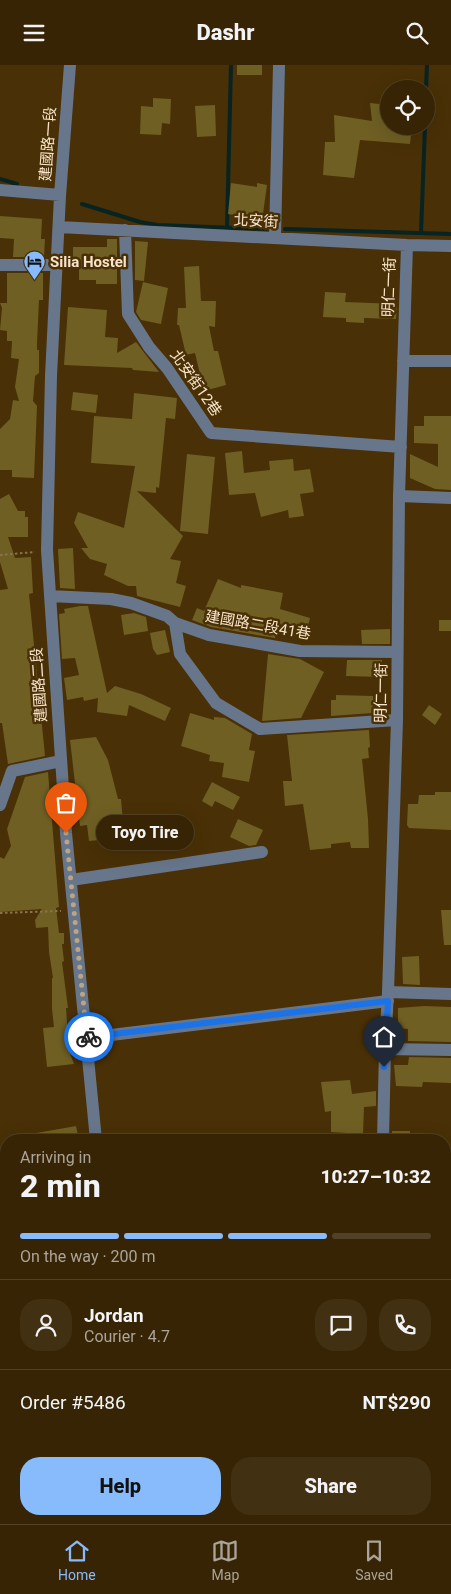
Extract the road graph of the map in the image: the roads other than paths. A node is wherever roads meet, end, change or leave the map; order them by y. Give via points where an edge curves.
1 (70, 65) edge
2 (279, 65) edge
3 (0, 189) edge
4 (60, 198) junction
5 (59, 227) junction
6 (125, 230) junction
7 (275, 238) junction
8 (407, 245) junction
9 (451, 246) edge
10 (0, 265) edge
11 (57, 265) junction
12 (403, 361) junction
13 (451, 361) edge
14 (401, 447) junction
15 (399, 497) junction
16 (451, 498) edge
17 (50, 596) junction
18 (175, 623) junction
19 (397, 652) junction
20 (397, 720) junction
21 (61, 761) junction
22 (0, 805) edge
23 (262, 852) dead end
24 (71, 880) junction
25 (451, 994) edge
26 (388, 996) junction
27 (87, 1038) junction
28 (385, 1049) junction
29 (451, 1050) edge
30 (95, 1134) edge
31 (383, 1134) edge

1 - 4 street, 建國路一段
2 - 7 street
3 - 4 street
4 - 5 street, 建國路一段
5 - 6 street, 北安街
5 - 11 street, 建國路二段
6 - 7 street, 北安街
6 - 14 street, 北安街12巷 via 128,314 211,433
7 - 8 street, 北安街
8 - 9 street, 北安街
8 - 12 street, 明仁一街
10 - 11 street
11 - 17 street, 建國路二段 via 47,550
12 - 13 street
12 - 14 street, 明仁一街
14 - 15 street, 明仁一街
15 - 16 street
15 - 19 street, 明仁一街
17 - 18 street, 建國路二段41巷 via 131,603 167,616
17 - 21 street, 建國路二段
18 - 19 street, 建國路二段41巷 via 209,635 300,651
18 - 20 street via 180,654 216,703 260,729
19 - 20 street, 明仁一街
20 - 26 street, 明仁一街
21 - 22 street via 12,771
21 - 24 street, 建國路二段
23 - 24 street
24 - 27 street, 建國路二段
25 - 26 street
26 - 27 street
26 - 28 street, 明仁一街
27 - 30 street, 建國路二段
28 - 29 street
28 - 31 street, 明仁一街

